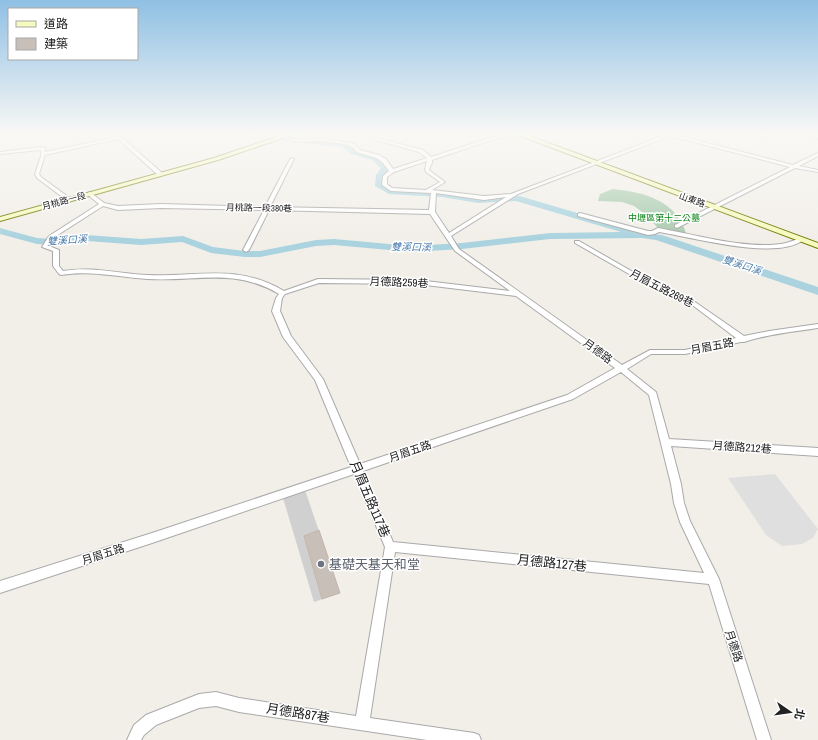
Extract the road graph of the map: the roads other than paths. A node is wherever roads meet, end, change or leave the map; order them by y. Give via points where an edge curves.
1 (38, 170) edge
2 (155, 170) edge
3 (172, 170) edge
4 (286, 170) edge
5 (397, 170) edge
6 (427, 170) edge
7 (579, 170) edge
8 (608, 170) edge
9 (787, 170) edge
10 (392, 171) joint
11 (159, 173) junction
12 (428, 191) junction
13 (434, 193) junction
14 (90, 194) junction
15 (512, 197) junction
16 (68, 199) junction
17 (102, 204) junction
18 (266, 208) junction
19 (712, 208) junction
20 (432, 212) junction
21 (580, 215) dead end
22 (0, 216) edge
23 (0, 219) edge
24 (677, 226) dead end
25 (449, 235) junction
26 (800, 240) junction
27 (576, 242) dead end
28 (818, 246) edge
29 (246, 250) dead end
30 (283, 293) junction
31 (518, 294) junction
32 (818, 326) edge
33 (744, 340) junction
34 (621, 368) junction
35 (666, 442) junction
36 (818, 452) edge
37 (357, 469) junction
38 (390, 547) junction
39 (713, 579) junction
40 (0, 587) edge
41 (362, 723) junction
42 (134, 740) edge
43 (474, 740) edge
44 (764, 740) edge

1 - 16 street via 39,178
2 - 11 street
3 - 11 street, 月桃路一段
4 - 18 street
5 - 10 street
6 - 12 street via 443,182
7 - 15 street
8 - 19 street, 山東路
9 - 19 street
10 - 12 street via 385,176 384,184 387,186 399,190
11 - 14 street, 月桃路一段
11 - 16 street, 月桃路一段
12 - 13 street
13 - 15 street via 484,198
13 - 20 street
14 - 16 street, 月桃路一段
14 - 17 street, 月桃路一段380巷
15 - 25 street
16 - 22 street, 月桃路一段
16 - 23 street, 月桃路一段
17 - 18 street, 月桃路一段380巷 via 118,208
17 - 30 street via 51,237 45,247 56,250 56,266 61,273 82,270 166,277 224,274 258,280 274,286
18 - 20 street, 月桃路一段380巷
18 - 29 street
19 - 24 street
19 - 26 street, 山東路
20 - 25 street, 月德路
21 - 26 street via 648,233 658,230 734,243 780,246
25 - 31 street, 月德路 via 458,250
26 - 28 street, 山東路
27 - 33 street, 月眉五路269巷 via 644,281 693,303
30 - 31 street, 月德路259巷 via 310,282 324,281 417,282
30 - 37 street, 月眉五路117巷 via 278,298 276,306 287,337 319,379
31 - 34 street, 月德路
32 - 33 street, 月眉五路 via 769,333
33 - 34 street, 月眉五路 via 686,352 650,352
34 - 35 street, 月德路 via 653,394
34 - 37 street, 月眉五路 via 570,397
35 - 36 street, 月德路212巷
35 - 39 street, 月德路 via 685,522
37 - 38 street, 月眉五路117巷
37 - 40 street, 月眉五路
38 - 39 street, 月德路127巷
38 - 41 street, 月眉五路117巷
39 - 44 street, 月德路
41 - 42 street, 月德路87巷 via 216,699 199,701 151,720 139,730
41 - 43 street, 月德路87巷

